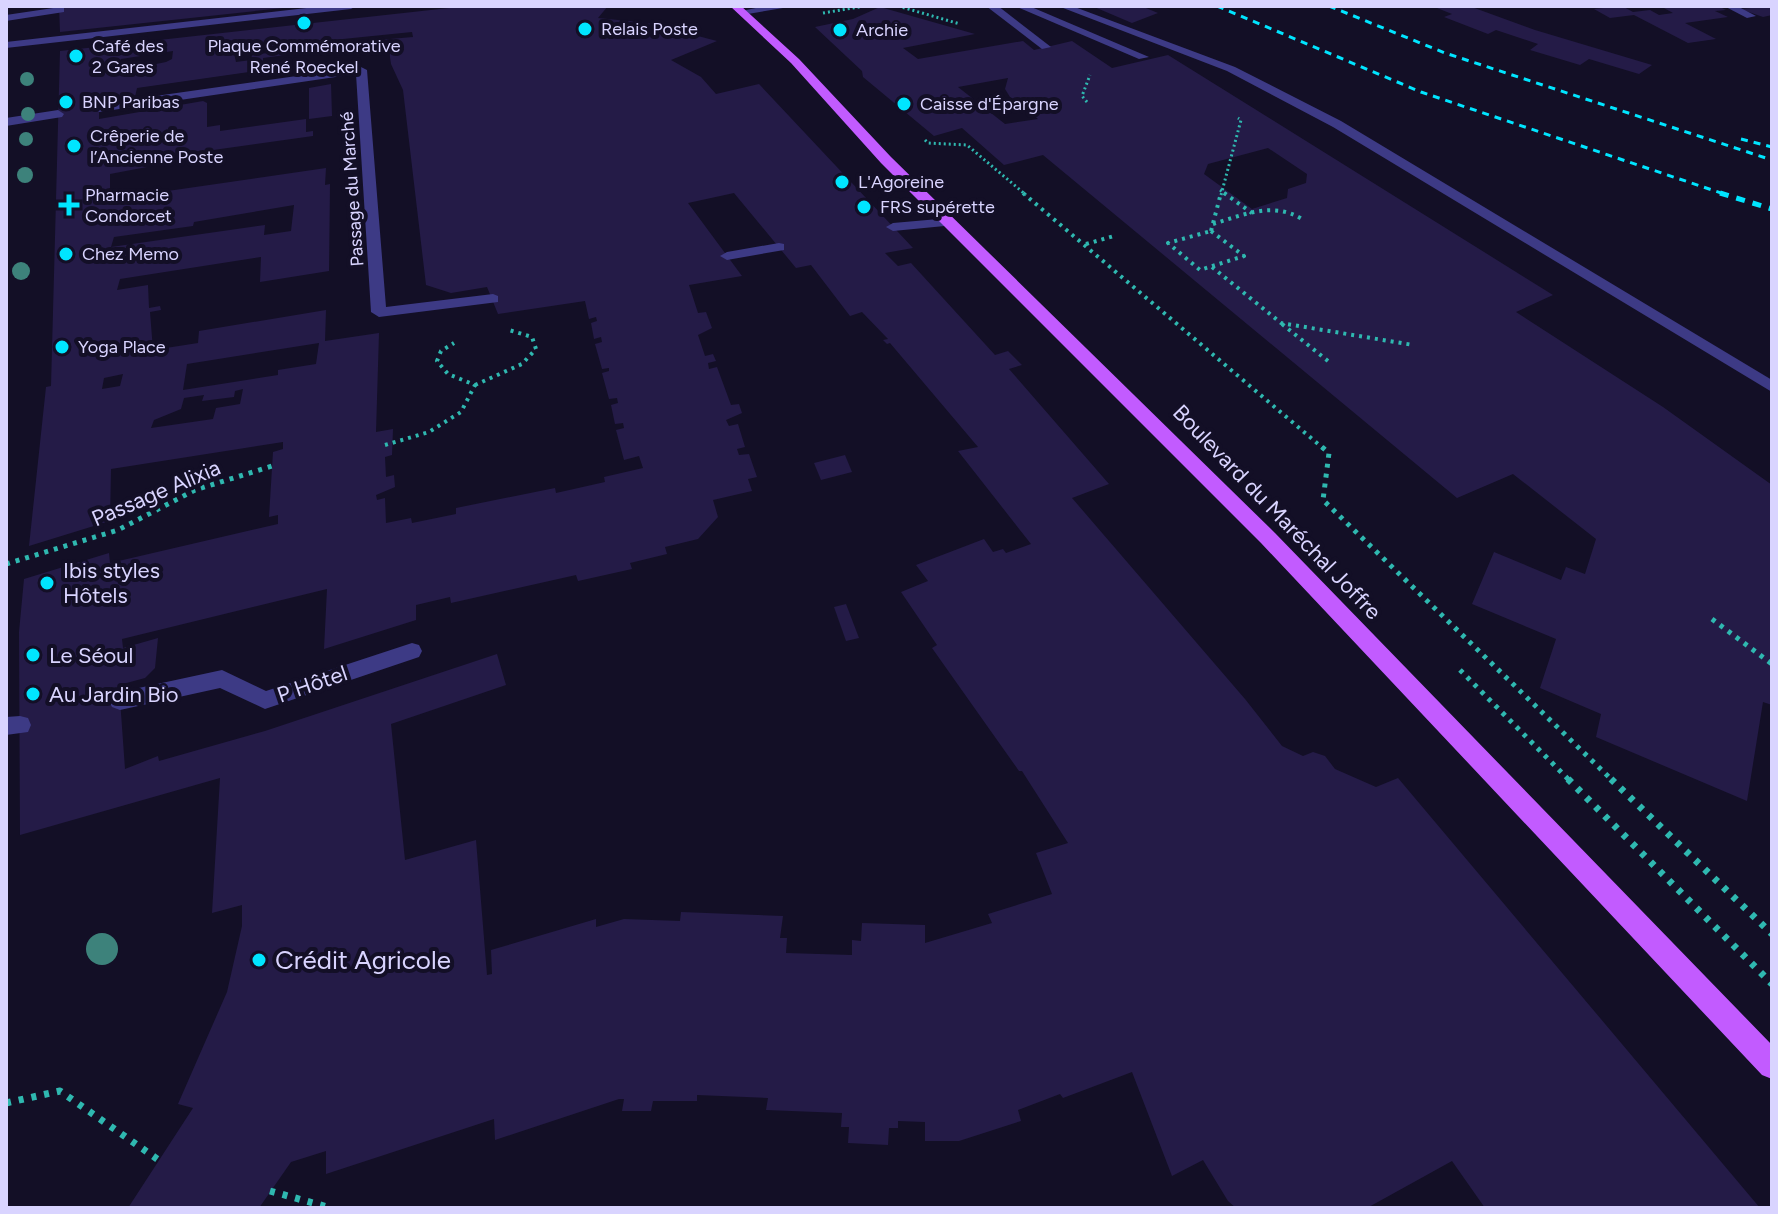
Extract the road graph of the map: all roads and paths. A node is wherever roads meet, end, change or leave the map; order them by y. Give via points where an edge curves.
1 (351, 6) edge
2 (790, 6) edge
3 (898, 6) edge
4 (991, 6) edge
5 (1020, 6) edge
6 (1063, 6) edge
7 (1729, 6) edge
8 (739, 9) edge
9 (60, 10) dead end
10 (911, 10) dead end
11 (1751, 16) dead end
12 (6, 18) edge
13 (6, 45) edge
14 (1046, 47) dead end
15 (1143, 57) dead end
16 (99, 108) dead end
17 (58, 114) dead end
18 (6, 122) edge
19 (917, 133) dead end
20 (1231, 154) dead end
21 (1220, 190) junction
22 (1252, 213) junction
23 (1302, 219) dead end
24 (950, 222) junction
25 (1212, 225) junction
26 (893, 227) dead end
27 (1211, 231) junction
28 (1114, 236) dead end
29 (1085, 245) junction
30 (779, 247) dead end
31 (727, 256) dead end
32 (1211, 266) junction
33 (493, 299) dead end
34 (1281, 323) junction
35 (495, 330) dead end
36 (459, 340) dead end
37 (1413, 345) dead end
38 (1328, 361) dead end
39 (475, 385) junction
40 (1772, 387) edge
41 (385, 445) dead end
42 (272, 466) dead end
43 (6, 564) edge
44 (1712, 619) dead end
45 (412, 651) dead end
46 (1772, 664) edge
47 (120, 701) dead end
48 (1772, 934) edge
49 (1772, 1065) edge
50 (6, 1103) edge
51 (160, 1161) dead end
52 (270, 1191) dead end
53 (331, 1208) edge

1 - 13 street
2 - 8 street
3 - 10 path
4 - 14 street
5 - 15 street
6 - 40 street via 1231,69 1337,124
7 - 11 street
8 - 24 main road, Boulevard du Maréchal Joffre
9 - 12 street
16 - 33 street, Passage du Marché via 361,70 379,312
17 - 18 street
19 - 29 path via 928,143 967,145
20 - 21 path
21 - 22 path
21 - 25 path
22 - 23 path via 1265,208 1293,212
22 - 25 path
24 - 26 street
24 - 49 main road, Boulevard du Maréchal Joffre via 1268,538
25 - 27 path
27 - 32 path via 1244,256
27 - 32 path via 1168,243 1200,270
28 - 29 path
29 - 48 path via 1329,453 1323,500
30 - 31 street
32 - 34 path
34 - 37 path
34 - 38 path
35 - 39 path via 532,337 536,349 522,364
36 - 39 path via 441,351 437,361 448,374
39 - 41 path via 461,412 429,432
42 - 43 path, Passage Alixia via 195,490 118,530
44 - 46 path
45 - 47 street, P Hôtel via 265,700 222,679
50 - 51 path via 60,1091
52 - 53 path

